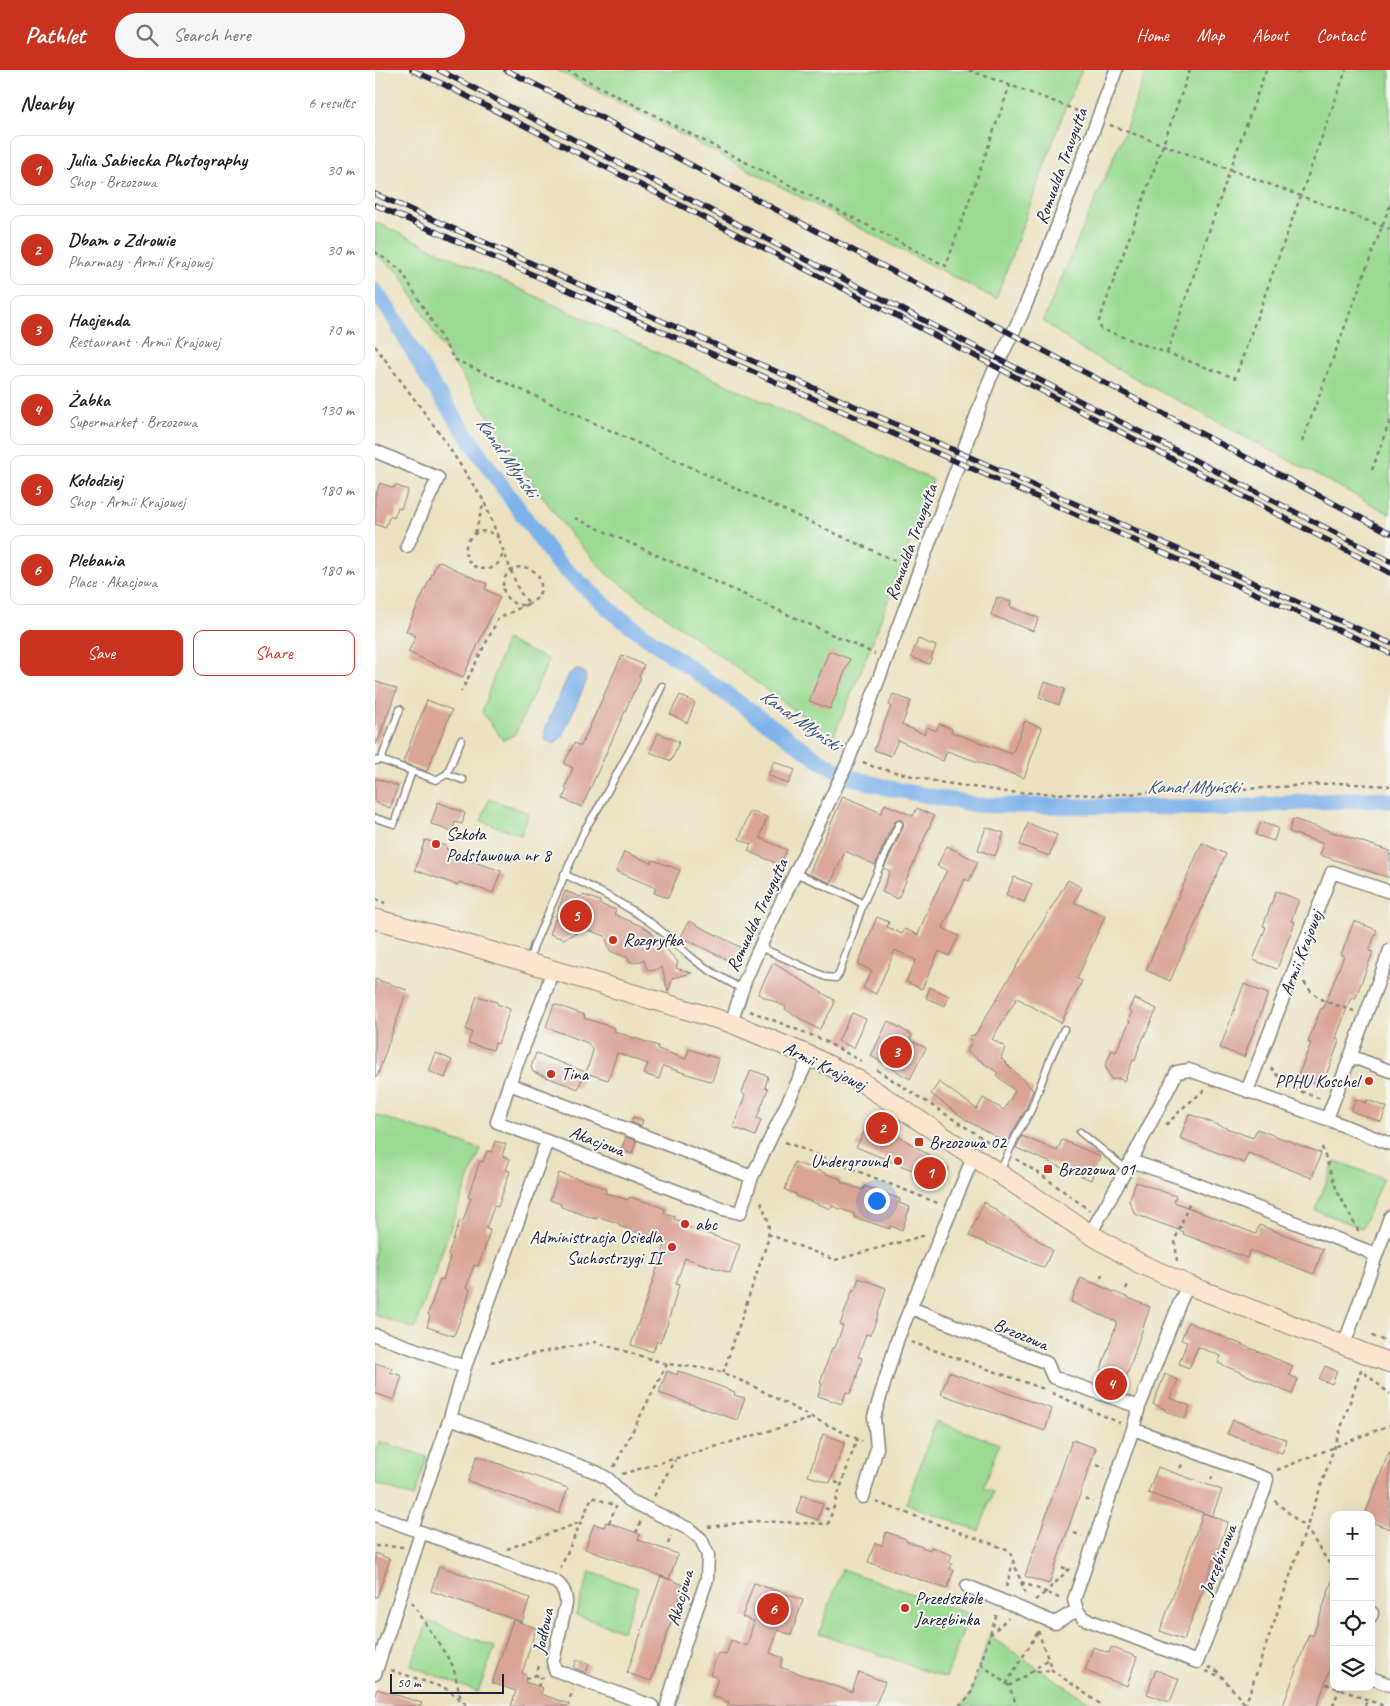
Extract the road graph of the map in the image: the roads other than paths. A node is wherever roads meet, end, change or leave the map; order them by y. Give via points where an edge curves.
1 (1116, 70) edge
2 (375, 451) edge
3 (407, 546) dead end
4 (662, 686) dead end
5 (400, 710) dead end
6 (461, 740) dead end
7 (378, 760) edge
8 (412, 771) junction
9 (447, 774) junction
10 (463, 780) dead end
11 (375, 818) edge
12 (899, 824) dead end
13 (795, 873) junction
14 (564, 874) junction
15 (1390, 892) edge
16 (863, 904) junction
17 (375, 919) edge
18 (760, 947) junction
19 (1390, 950) edge
20 (528, 963) junction
21 (552, 970) junction
22 (742, 989) junction
23 (731, 1023) junction
24 (1064, 1029) dead end
25 (810, 1056) junction
26 (1350, 1056) junction
27 (1390, 1071) edge
28 (509, 1084) junction
29 (1247, 1091) junction
30 (1327, 1119) junction
31 (1080, 1132) dead end
32 (547, 1141) junction
33 (1390, 1144) edge
34 (974, 1155) junction
35 (1129, 1165) junction
36 (1000, 1173) junction
37 (752, 1177) junction
38 (1390, 1217) edge
39 (1090, 1234) junction
40 (1370, 1253) junction
41 (1188, 1285) junction
42 (911, 1308) junction
43 (375, 1335) edge
44 (1347, 1336) junction
45 (1390, 1362) edge
46 (465, 1367) junction
47 (1139, 1407) junction
48 (451, 1418) junction
49 (1133, 1428) junction
50 (863, 1497) road end
51 (375, 1515) edge
52 (417, 1531) junction
53 (967, 1586) dead end
54 (1077, 1610) junction
55 (376, 1670) edge
56 (1375, 1679) edge
57 (1390, 1685) edge
58 (652, 1706) edge
59 (667, 1706) edge

1 - 13 street, Romualda Traugutta via 1043,265 990,379 849,759
2 - 3 street via 438,478
4 - 14 lane
5 - 7 lane
6 - 9 lane
7 - 8 lane
8 - 9 lane via 436,780
8 - 11 lane via 394,824
9 - 10 lane
12 - 16 lane
13 - 16 lane
13 - 18 street, Romualda Traugutta
14 - 20 lane
14 - 22 lane via 630,909 716,976
15 - 29 street, Armii Krajowej via 1331,872
16 - 18 lane via 836,978 826,977
17 - 20 street, Armii Krajowej
18 - 22 street, Romualda Traugutta
19 - 26 street
20 - 21 street, Armii Krajowej
21 - 23 street, Armii Krajowej
21 - 28 street
22 - 23 street, Romualda Traugutta
23 - 25 street, Armii Krajowej
24 - 36 lane via 1031,1110
25 - 34 street, Armii Krajowej via 860,1081
25 - 37 street, Akacjowa
26 - 27 street
26 - 30 street
28 - 32 street via 497,1122
28 - 37 street, Akacjowa
29 - 30 street
29 - 35 street via 1189,1070 1177,1072
30 - 33 street
31 - 35 lane
32 - 37 street, Akacjowa via 739,1213
32 - 46 street, Akacjowa
34 - 36 street, Armii Krajowej
34 - 42 street
35 - 39 street
35 - 40 street via 1181,1178
36 - 39 street, Armii Krajowej
38 - 40 street
39 - 41 street, Armii Krajowej via 1139,1263
40 - 44 street
41 - 44 street, Armii Krajowej
41 - 47 street
42 - 47 street, Brzozowa via 1047,1363 1053,1378
42 - 50 street via 898,1338 874,1417 877,1448
43 - 46 street
44 - 45 street, Armii Krajowej
46 - 48 street, Akacjowa
47 - 49 street
48 - 52 street, Akacjowa
48 - 59 street, Akacjowa via 596,1472 644,1512 689,1529 701,1539 708,1555 707,1579
49 - 54 street via 1074,1600
49 - 54 street, Jarzębinowa via 1265,1485 1197,1662 1083,1618
51 - 52 street
52 - 55 street via 403,1588
52 - 58 street, Jodłowa via 556,1582 565,1590 566,1604 553,1661 555,1670
53 - 54 street via 1027,1608 1055,1623
56 - 57 street

